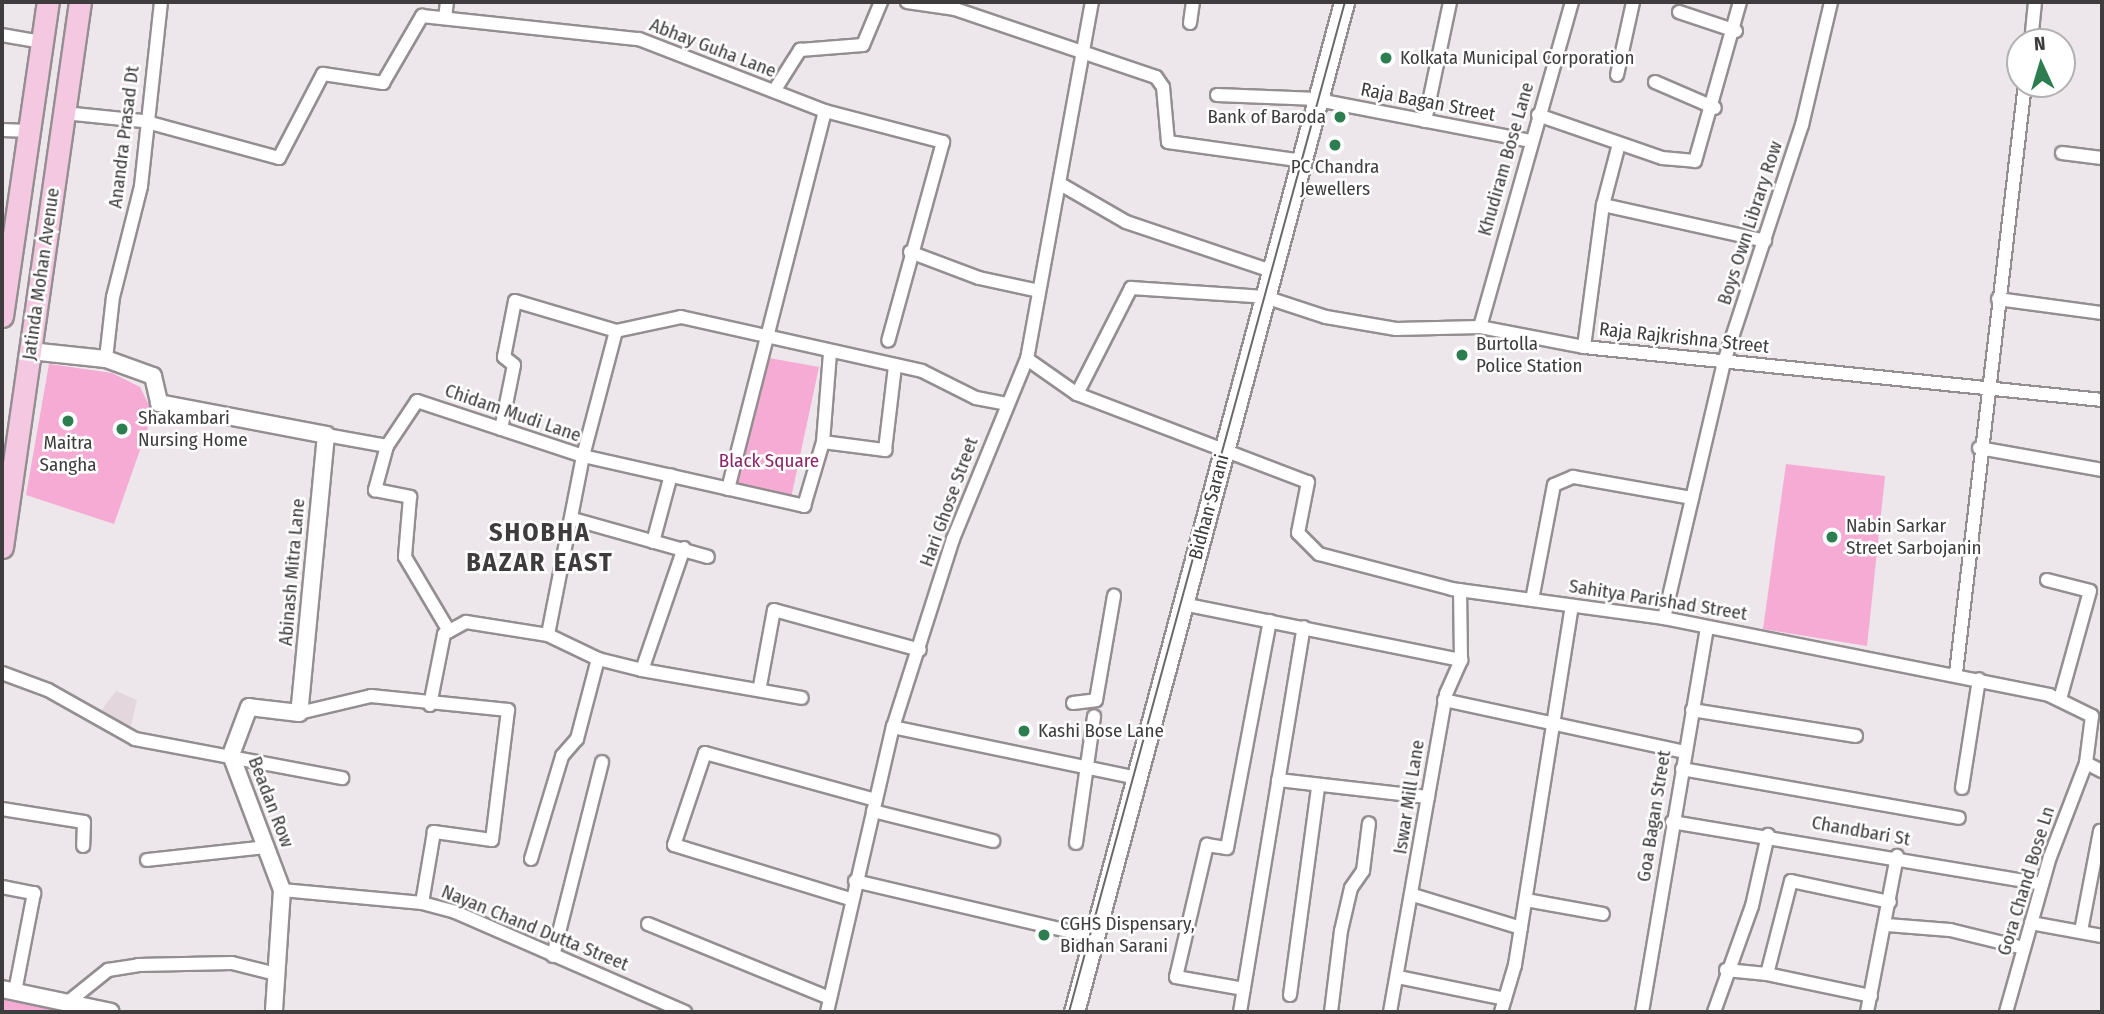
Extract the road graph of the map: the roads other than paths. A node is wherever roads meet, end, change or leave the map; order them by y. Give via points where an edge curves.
1 (48, 2) edge
2 (80, 2) edge
3 (161, 2) edge
4 (447, 2) edge
5 (881, 2) edge
6 (907, 2) edge
7 (1092, 2) edge
8 (1193, 2) edge
9 (1344, 2) edge
10 (1450, 2) edge
11 (1572, 2) edge
12 (1633, 2) edge
13 (1740, 2) edge
14 (1831, 2) edge
15 (2035, 2) edge
16 (1679, 12) dead end
17 (445, 18) junction
18 (1190, 23) dead end
19 (2032, 28) edge
20 (1736, 31) junction
21 (2, 36) edge
22 (42, 41) junction
23 (1083, 53) junction
24 (1617, 75) dead end
25 (1656, 82) dead end
26 (774, 91) junction
27 (1217, 95) dead end
28 (2023, 98) edge
29 (1318, 100) junction
30 (1715, 108) junction
31 (825, 111) junction
32 (64, 113) junction
33 (1538, 115) junction
34 (143, 121) junction
35 (1426, 121) junction
36 (2, 130) edge
37 (27, 131) junction
38 (1530, 142) junction
39 (1619, 144) junction
40 (2062, 153) dead end
41 (2102, 158) edge
42 (1303, 161) junction
43 (1062, 185) junction
44 (1603, 205) junction
45 (7, 239) edge
46 (1765, 240) junction
47 (911, 252) junction
48 (1275, 272) junction
49 (1039, 291) junction
50 (1265, 298) junction
51 (1998, 299) junction
52 (2102, 313) edge
53 (2, 316) edge
54 (1479, 327) junction
55 (616, 331) junction
56 (769, 339) junction
57 (888, 341) dead end
58 (1584, 347) junction
59 (30, 351) junction
60 (830, 353) junction
61 (106, 359) junction
62 (1027, 359) junction
63 (1724, 362) junction
64 (895, 366) junction
65 (1985, 387) junction
66 (1077, 394) junction
67 (2102, 400) edge
68 (1006, 404) junction
69 (501, 429) junction
70 (326, 435) junction
71 (823, 442) junction
72 (387, 446) junction
73 (1979, 448) junction
74 (1225, 449) junction
75 (583, 456) junction
76 (2102, 470) edge
77 (671, 475) junction
78 (729, 488) junction
79 (1692, 499) junction
80 (573, 519) junction
81 (653, 542) junction
82 (2, 547) edge
83 (684, 548) junction
84 (708, 556) dead end
85 (2047, 580) dead end
86 (1460, 590) junction
87 (1114, 596) dead end
88 (1532, 600) junction
89 (1183, 604) junction
90 (1572, 606) junction
91 (1664, 618) junction
92 (1270, 621) junction
93 (1304, 627) junction
94 (1707, 627) junction
95 (449, 631) junction
96 (548, 635) junction
97 (920, 650) junction
98 (598, 659) junction
99 (1461, 660) junction
100 (642, 670) junction
101 (2, 673) edge
102 (1956, 673) junction
103 (1979, 679) junction
104 (760, 686) junction
105 (802, 698) dead end
106 (2060, 699) junction
107 (1444, 700) junction
108 (1073, 703) dead end
109 (430, 705) junction
110 (1692, 710) junction
111 (299, 713) junction
112 (1094, 716) dead end
113 (1554, 722) junction
114 (893, 727) junction
115 (1856, 736) dead end
116 (1685, 752) junction
117 (232, 755) junction
118 (602, 762) dead end
119 (2086, 762) junction
120 (1086, 768) junction
121 (1682, 769) junction
122 (2102, 771) edge
123 (342, 778) dead end
124 (1136, 778) junction
125 (1278, 780) junction
126 (1318, 787) junction
127 (1962, 788) dead end
128 (1428, 797) junction
129 (875, 806) junction
130 (2, 809) edge
131 (1958, 818) dead end
132 (1672, 822) junction
133 (1369, 823) dead end
134 (2100, 831) dead end
135 (1768, 835) junction
136 (993, 841) dead end
137 (1076, 843) dead end
138 (83, 846) dead end
139 (266, 847) junction
140 (1897, 856) junction
141 (531, 859) dead end
142 (147, 860) dead end
143 (855, 881) junction
144 (2042, 884) junction
145 (2, 887) edge
146 (282, 890) junction
147 (1412, 895) junction
148 (850, 899) junction
149 (1526, 900) junction
150 (1891, 902) junction
151 (422, 903) junction
152 (1603, 915) dead end
153 (2031, 923) junction
154 (648, 924) dead end
155 (1887, 925) junction
156 (1521, 929) junction
157 (2081, 931) junction
158 (2102, 936) edge
159 (1094, 937) junction
160 (2024, 948) junction
161 (553, 956) junction
162 (1726, 970) junction
163 (276, 974) junction
164 (1767, 974) junction
165 (1398, 977) junction
166 (1244, 989) junction
167 (9, 991) edge
168 (1290, 995) dead end
169 (1871, 996) junction
170 (829, 998) junction
171 (1505, 999) junction
172 (67, 1003) junction
173 (111, 1012) edge
174 (274, 1012) edge
175 (684, 1012) edge
176 (827, 1012) edge
177 (1074, 1012) edge
178 (1240, 1012) edge
179 (1331, 1012) edge
180 (1390, 1012) edge
181 (1501, 1012) edge
182 (1643, 1012) edge
183 (1714, 1012) edge
184 (1867, 1012) edge
185 (2006, 1012) edge

1 - 22 main road
2 - 32 main road, Jatinda Mohan Avenue
3 - 34 street, Anandra Prasad Dt
4 - 17 street
5 - 26 street via 863,45 800,50
6 - 23 street via 955,9
7 - 23 street, Hari Ghose Street
8 - 18 street
9 - 29 main road, Bidhan Sarani
10 - 35 street
11 - 33 street, Khudiram Bose Lane
12 - 24 street
13 - 20 street
14 - 46 street, Boys Own Library Row via 1802,125
15 - 19 street
16 - 20 street
17 - 26 street, Abhay Guha Lane via 639,39
17 - 34 street, Abhay Guha Lane via 422,16 383,83 323,74 279,158
20 - 30 street
21 - 22 street
22 - 37 main road
23 - 42 street via 1156,77 1168,142
23 - 43 street, Hari Ghose Street
25 - 30 street
26 - 31 street, Abhay Guha Lane
27 - 29 street, Raja Bagan Street
28 - 51 street
29 - 35 street, Raja Bagan Street
29 - 42 main road, Bidhan Sarani
30 - 39 street via 1695,161
31 - 47 street, Abhay Guha Lane via 943,142
31 - 56 street
32 - 34 street
32 - 59 main road, Jatinda Mohan Avenue
33 - 38 street, Khudiram Bose Lane
33 - 39 street
34 - 61 street, Anandra Prasad Dt via 141,186 113,297
35 - 38 street, Raja Bagan Street
36 - 37 street
37 - 45 main road
38 - 54 street, Khudiram Bose Lane
39 - 44 street
40 - 41 street
42 - 48 main road, Bidhan Sarani
43 - 48 street via 1126,222
43 - 49 street, Hari Ghose Street
44 - 46 street
44 - 58 street
45 - 53 main road
46 - 63 street, Boys Own Library Row
47 - 49 street via 979,278
47 - 57 street
48 - 50 main road, Bidhan Sarani
49 - 62 street, Hari Ghose Street
50 - 54 street, Raja Rajkrishna Street via 1326,317 1396,329
50 - 66 street, Raja Rajkrishna Street via 1131,288
50 - 74 main road, Bidhan Sarani
51 - 52 street
51 - 65 street
54 - 58 street, Raja Rajkrishna Street
55 - 56 street via 681,317
55 - 69 street via 515,302 505,357 514,365
55 - 75 street
56 - 60 street
56 - 78 street
58 - 63 street, Raja Rajkrishna Street
59 - 61 street
59 - 82 main road, Jatinda Mohan Avenue
60 - 64 street
60 - 71 street
61 - 70 street via 153,376 159,403
62 - 66 street
62 - 68 street, Hari Ghose Street
63 - 65 street, Raja Rajkrishna Street
63 - 79 street, Boys Own Library Row
64 - 68 street
64 - 71 street via 885,450
65 - 67 street, Raja Rajkrishna Street
65 - 73 street
66 - 74 street
68 - 97 street, Hari Ghose Street via 953,539
69 - 72 street, Chidam Mudi Lane via 417,401
69 - 75 street, Chidam Mudi Lane
70 - 72 street
70 - 111 street, Abinash Mitra Lane
71 - 78 street via 804,506
72 - 95 street via 375,490 410,497 405,557
73 - 76 street
73 - 102 street
74 - 86 street, Sahitya Parishad Street via 1308,482 1298,533 1310,550
74 - 89 main road, Bidhan Sarani
75 - 77 street
75 - 80 street, Chidam Mudi Lane
77 - 78 street
77 - 81 street
79 - 88 street via 1573,477 1555,485
79 - 91 street, Boys Own Library Row
80 - 81 street
80 - 96 street, Chidam Mudi Lane
81 - 83 street
83 - 84 street
83 - 100 street
85 - 106 street via 2091,591
86 - 88 street, Sahitya Parishad Street
86 - 99 street, Iswar Mill Lane
87 - 108 street via 1096,700
88 - 90 street, Sahitya Parishad Street
89 - 92 street
89 - 124 main road, Bidhan Sarani
90 - 91 street, Sahitya Parishad Street
90 - 113 street
91 - 94 street, Sahitya Parishad Street
92 - 93 street
92 - 166 street via 1227,848 1207,845 1176,977
93 - 99 street
93 - 125 street
94 - 102 street, Sahitya Parishad Street
94 - 110 street, Goa Bagan Street
95 - 96 street via 466,622 496,622
95 - 109 street via 441,640
96 - 98 street
97 - 104 street via 774,610
97 - 114 street, Hari Ghose Street
98 - 100 street
98 - 141 street via 577,739 562,756
99 - 107 street, Iswar Mill Lane
100 - 104 street
101 - 117 street via 47,690 135,739
102 - 103 street, Sahitya Parishad Street
103 - 106 street, Sahitya Parishad Street
103 - 127 street
104 - 105 street
106 - 119 street, Sahitya Parishad Street via 2092,716
107 - 113 street
107 - 128 street, Iswar Mill Lane
109 - 111 street, Beadan Row via 371,696
109 - 151 street, Beadan Row via 509,710 492,840 433,832
110 - 115 street
110 - 116 street, Goa Bagan Street
111 - 117 street, Beadan Row via 249,707
112 - 120 street
113 - 116 street
113 - 149 street
114 - 120 street
114 - 129 street, Hari Ghose Street
116 - 121 street, Goa Bagan Street
117 - 123 street
117 - 139 street, Beadan Row
118 - 161 street
119 - 122 street
119 - 144 street, Gora Chand Bose Ln
120 - 124 street
120 - 137 street
121 - 131 street
121 - 132 street, Goa Bagan Street
124 - 159 main road, Bidhan Sarani
125 - 126 street
125 - 166 street
126 - 128 street
126 - 168 street
128 - 147 street, Iswar Mill Lane
129 - 136 street
129 - 143 street, Hari Ghose Street
129 - 148 street via 705,753 674,845
130 - 138 street via 84,822
132 - 135 street, Chandbari St
132 - 182 street, Goa Bagan Street
133 - 179 street via 1363,871 1351,888 1338,944
134 - 157 street
135 - 140 street, Chandbari St
135 - 162 street via 1752,906
139 - 142 street
139 - 146 street, Beadan Row
140 - 144 street, Chandbari St
140 - 150 street
143 - 148 street, Hari Ghose Street
143 - 159 street
144 - 153 street, Gora Chand Bose Ln
145 - 167 street via 34,893
146 - 151 street, Nayan Chand Dutta Street
146 - 163 street, Beadan Row
147 - 156 street
147 - 165 street, Iswar Mill Lane
148 - 170 street, Hari Ghose Street
149 - 152 street
149 - 156 street
150 - 155 street
150 - 164 street via 1791,881
151 - 161 street, Nayan Chand Dutta Street
153 - 157 street
153 - 160 street, Gora Chand Bose Ln
154 - 170 street
155 - 160 street via 1950,930
155 - 169 street
156 - 171 street
157 - 158 street
159 - 177 main road, Bidhan Sarani
160 - 185 street, Gora Chand Bose Ln
161 - 175 street, Nayan Chand Dutta Street
162 - 164 street
162 - 183 street
163 - 172 street via 232,963 138,965 108,970
163 - 174 street, Beadan Row
164 - 169 street
165 - 171 street
165 - 180 street, Iswar Mill Lane
166 - 178 street
167 - 172 street
169 - 184 street
170 - 176 street, Hari Ghose Street
171 - 181 street
172 - 173 street

